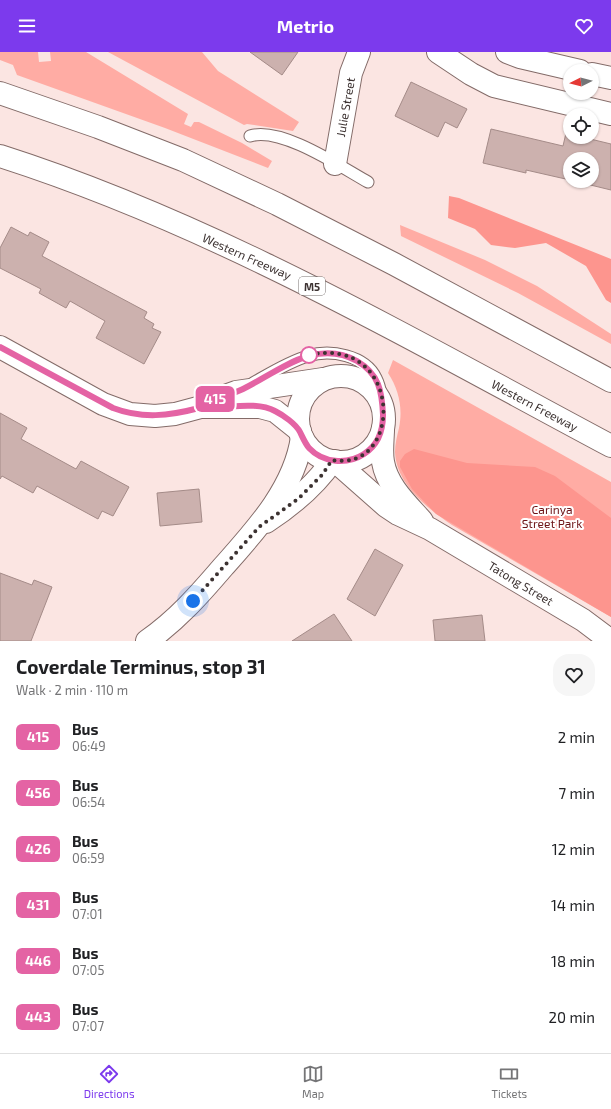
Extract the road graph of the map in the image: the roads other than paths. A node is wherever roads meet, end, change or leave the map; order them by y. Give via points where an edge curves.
1 (359, 52) edge
2 (438, 52) edge
3 (507, 52) edge
4 (563, 67) edge
5 (599, 75) edge
6 (611, 78) edge
7 (0, 93) edge
8 (611, 114) edge
9 (250, 136) dead end
10 (0, 156) edge
11 (335, 164) junction
12 (368, 182) dead end
13 (0, 347) edge
14 (328, 378) junction
15 (611, 381) edge
16 (236, 392) junction
17 (201, 407) junction
18 (383, 421) junction
19 (301, 434) junction
20 (611, 446) edge
21 (334, 461) junction
22 (259, 527) junction
23 (430, 529) junction
24 (611, 640) edge
25 (147, 641) edge

1 - 11 main road, Julie Street via 351,73
2 - 8 main road via 494,86
3 - 4 main road
5 - 6 main road
7 - 15 main road via 183,160 277,204
9 - 11 lane via 256,134 291,140
10 - 20 main road, Western Freeway / M5 via 122,200 308,284
11 - 12 lane
13 - 17 main road via 121,411 155,416
14 - 16 main road
14 - 18 main road via 349,377 368,386 377,397
14 - 19 main road via 310,389 302,400 298,414
16 - 17 main road via 219,397
16 - 18 lane via 302,358 318,353 337,353 360,363 373,374 380,391
17 - 19 main road via 265,408 281,415
18 - 21 main road via 379,438 366,453 353,460
18 - 23 main road, Tatong Street via 382,457 386,474 403,500
19 - 21 main road via 314,452
19 - 22 main road via 297,457 288,477
21 - 22 main road via 295,502
21 - 23 main road, Tatong Street via 386,506
22 - 25 main road via 184,612
23 - 24 main road, Tatong Street via 583,620

